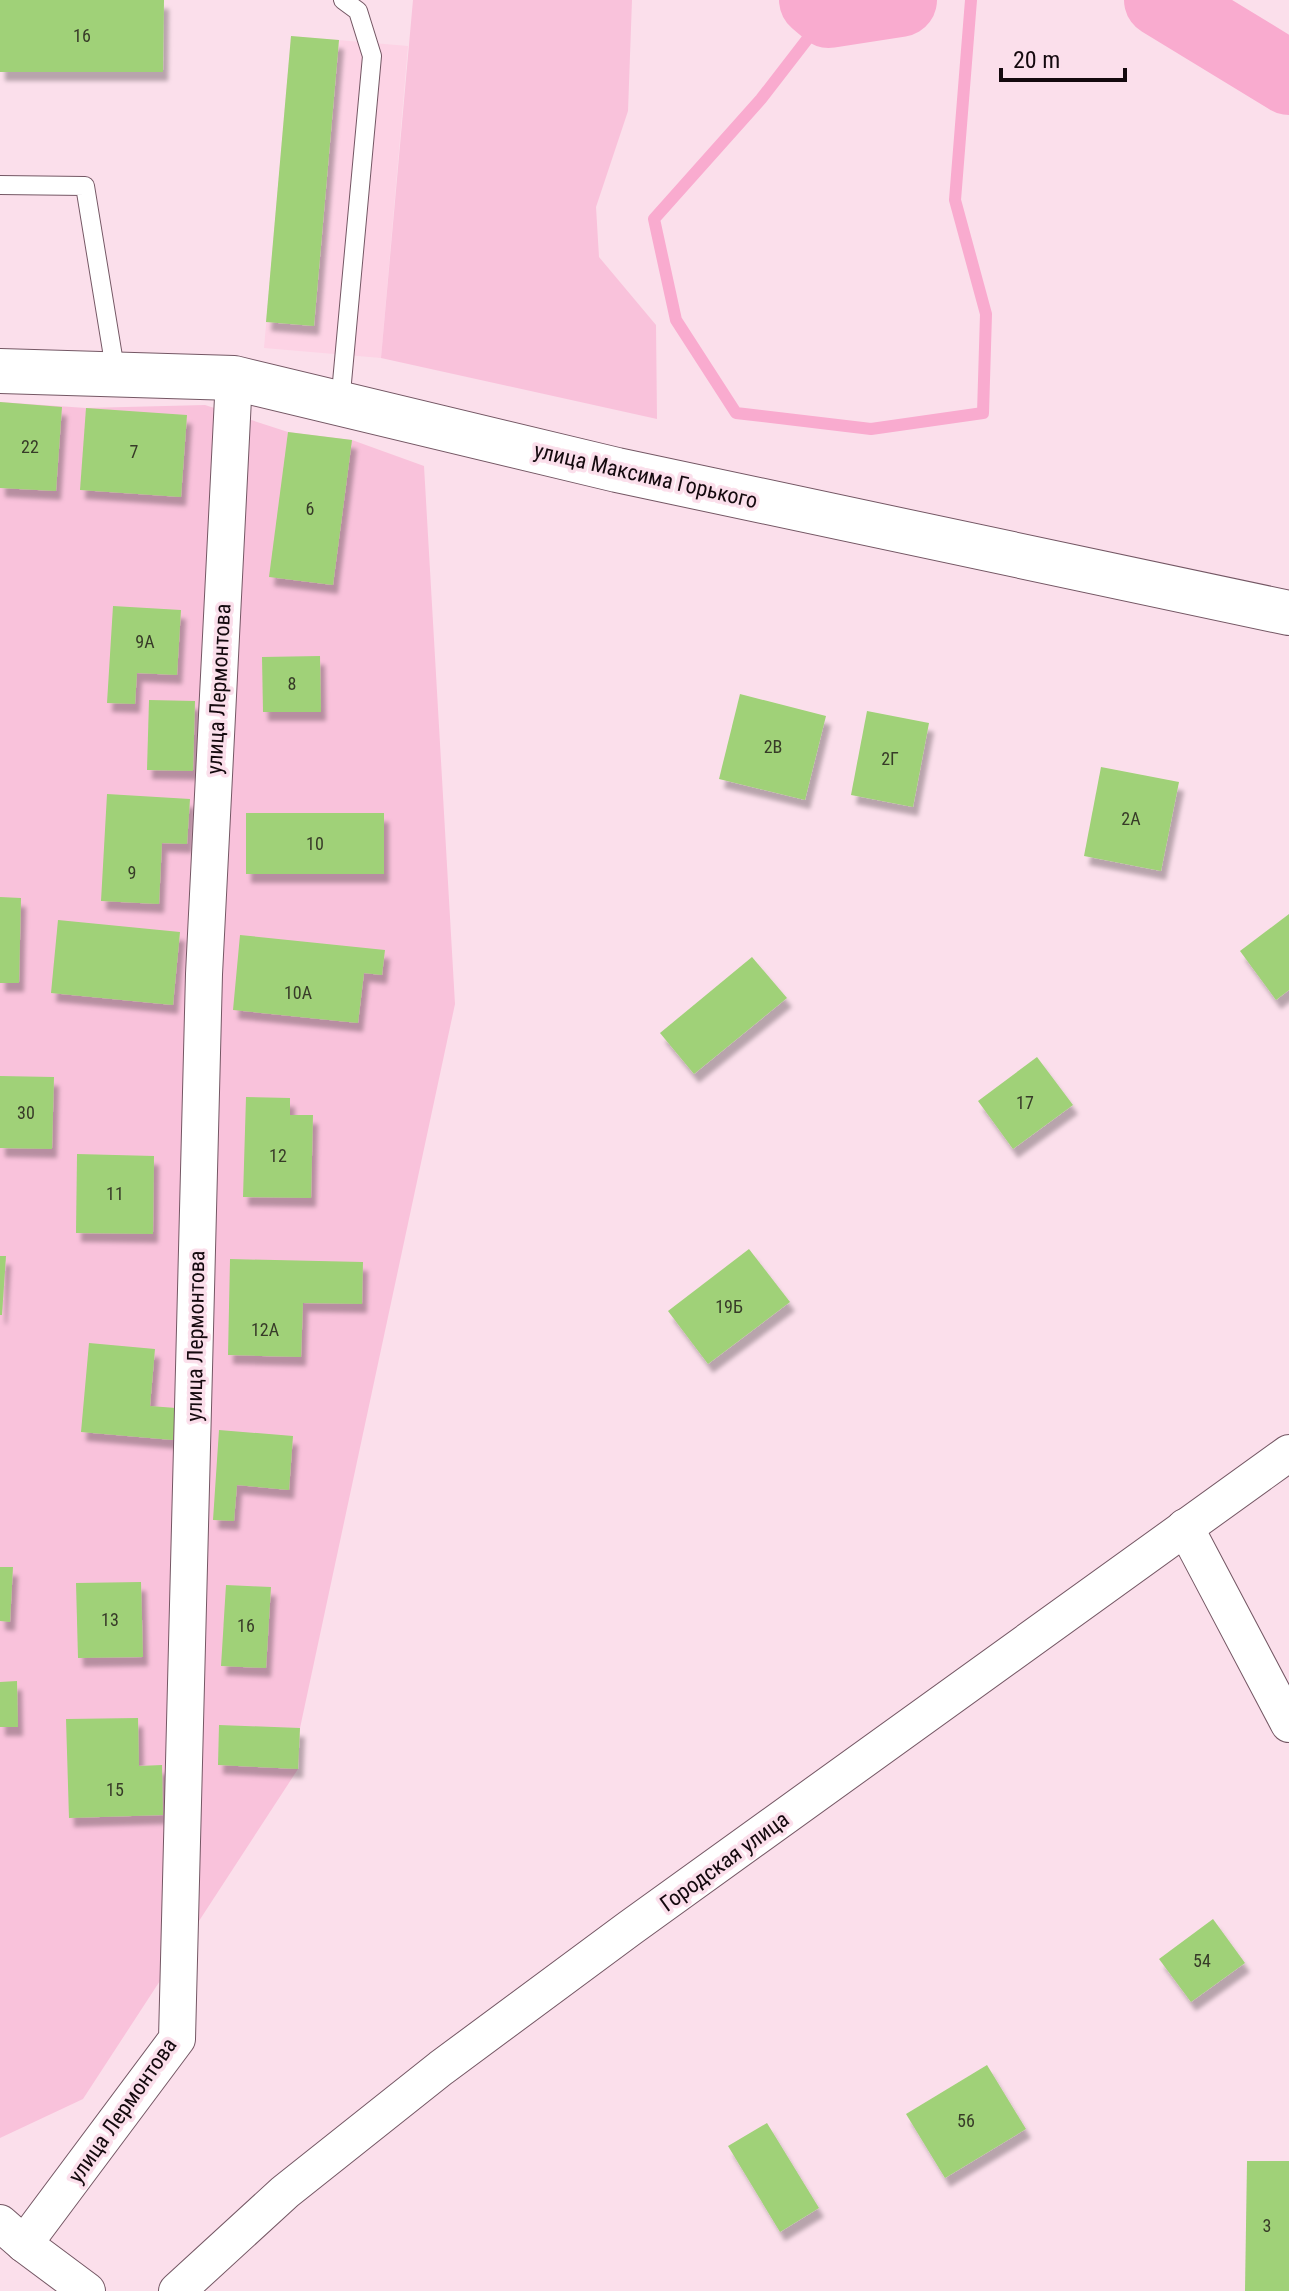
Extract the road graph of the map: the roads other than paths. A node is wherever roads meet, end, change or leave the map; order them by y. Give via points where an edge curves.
1 (343, 0) edge
2 (0, 185) edge
3 (0, 371) edge
4 (116, 375) junction
5 (234, 378) junction
6 (340, 404) junction
7 (1289, 613) edge
8 (1289, 1453) edge
9 (1185, 1527) junction
10 (1289, 1724) edge
11 (12, 2234) edge
12 (82, 2290) edge
13 (177, 2291) edge

1 - 6 lane via 358,11 372,56
2 - 4 lane via 85,186
3 - 4 street, улица Максима Горького
4 - 5 street, улица Максима Горького
5 - 6 street, улица Максима Горького
5 - 11 street, улица Лермонтова via 204,974 177,2039
6 - 7 street, улица Максима Горького via 617,470
8 - 9 street, Городская улица
9 - 10 street
9 - 13 street, Городская улица via 378,2116
11 - 12 street

